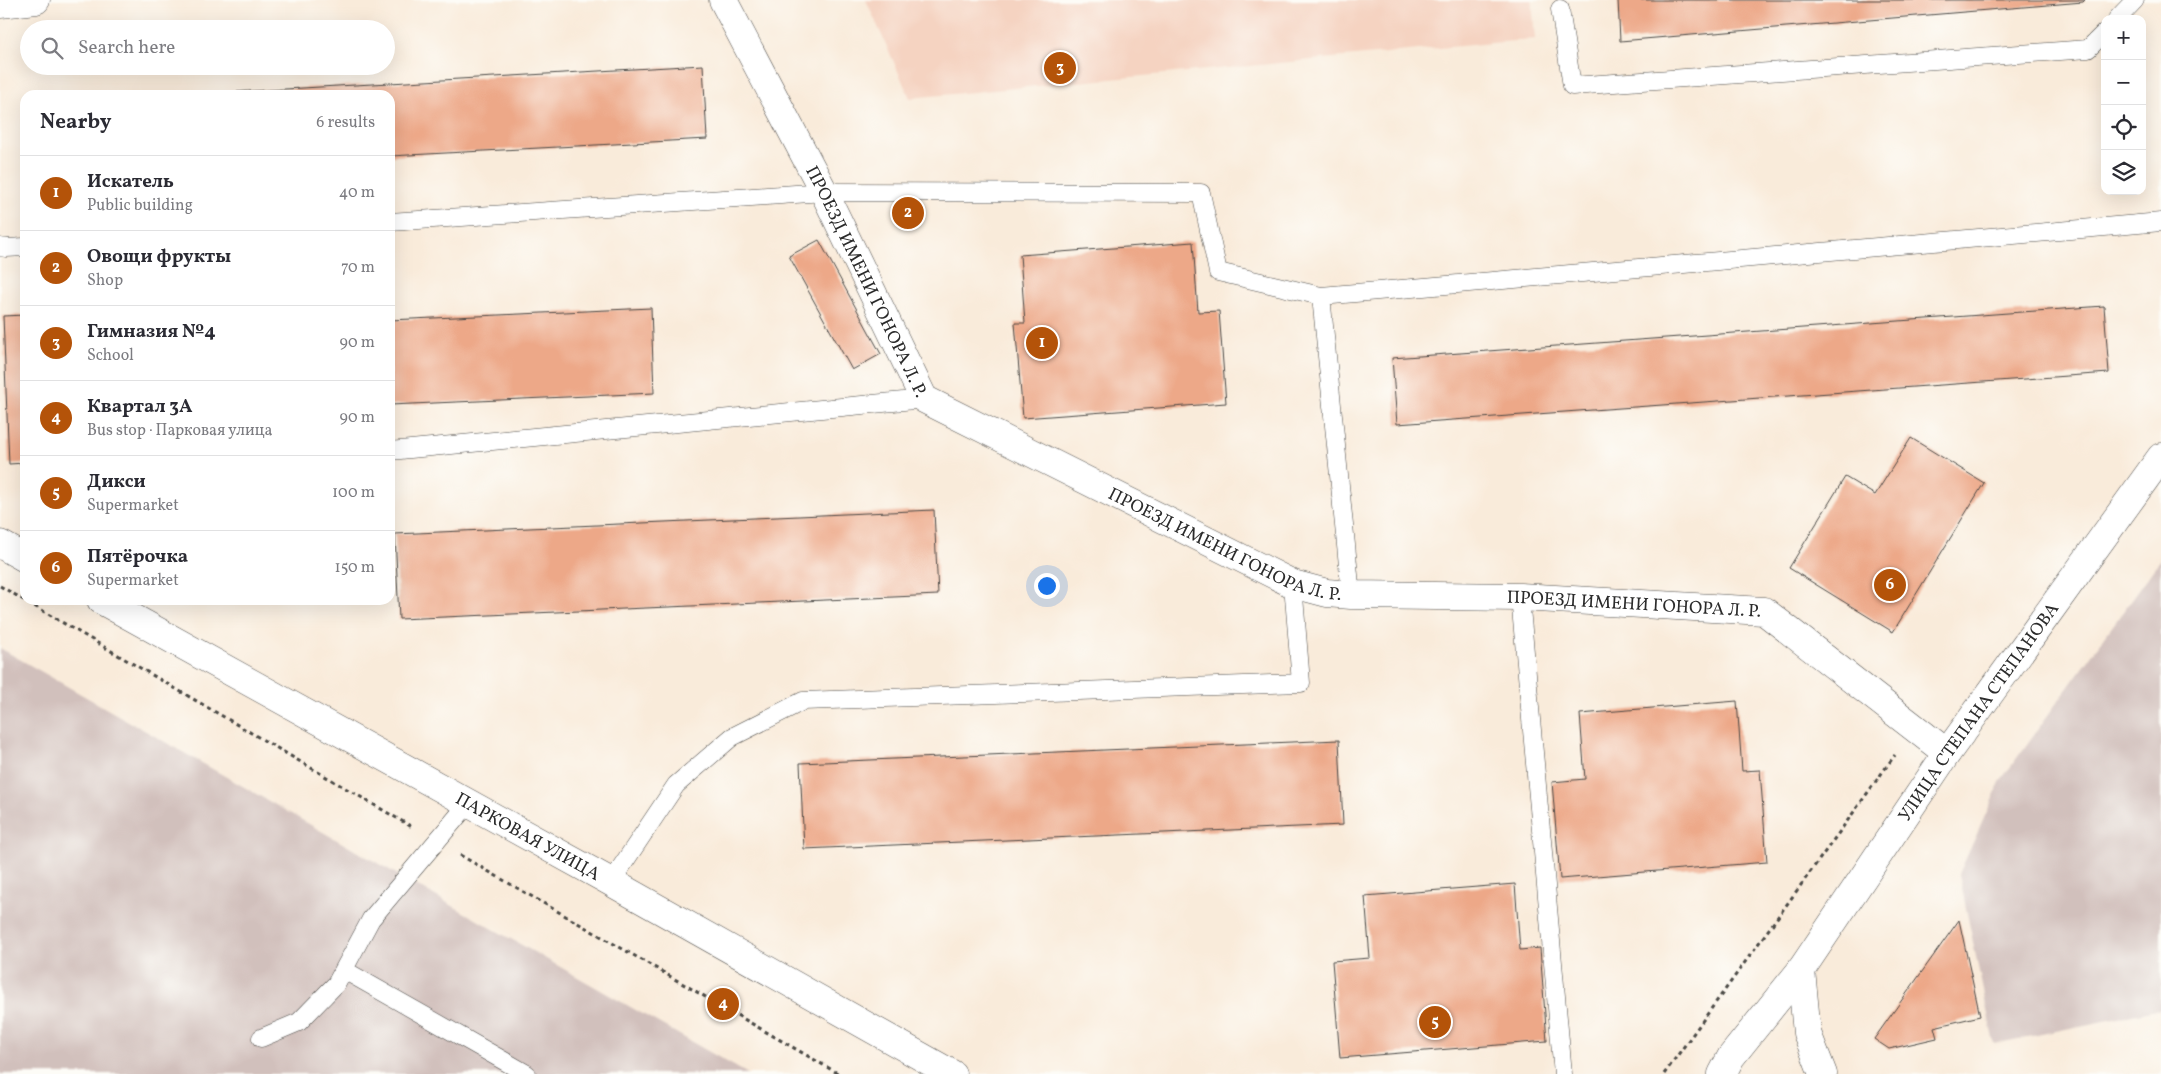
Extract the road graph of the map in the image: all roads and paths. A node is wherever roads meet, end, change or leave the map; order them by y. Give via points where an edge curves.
1 (36, 0) edge
2 (723, 0) edge
3 (2136, 0) edge
4 (0, 4) edge
5 (1560, 10) dead end
6 (2121, 15) edge
7 (2101, 36) edge
8 (824, 192) junction
9 (395, 222) edge
10 (2161, 222) edge
11 (0, 247) edge
12 (20, 247) edge
13 (1321, 296) junction
14 (924, 398) junction
15 (395, 451) edge
16 (2161, 457) edge
17 (0, 544) edge
18 (20, 555) edge
19 (1292, 584) junction
20 (1351, 596) junction
21 (1520, 597) junction
22 (110, 605) edge
23 (1915, 728) junction
24 (1947, 753) junction
25 (468, 804) junction
26 (611, 882) junction
27 (344, 970) junction
28 (1801, 970) junction
29 (261, 1038) dead end
30 (527, 1074) edge
31 (952, 1074) edge
32 (1563, 1074) edge
33 (1664, 1074) edge
34 (1722, 1074) edge
35 (1824, 1074) edge

1 - 4 street
2 - 8 street, ПРОЕЗД ИМЕНИ ГОНОРА Л. Р.
3 - 6 lane
5 - 7 lane via 1572,86 2088,49
8 - 9 lane
8 - 13 lane via 1201,193 1218,272
8 - 14 street, ПРОЕЗД ИМЕНИ ГОНОРА Л. Р.
10 - 13 lane
11 - 12 lane
13 - 20 lane
14 - 15 lane
14 - 19 street, ПРОЕЗД ИМЕНИ ГОНОРА Л. Р.
16 - 24 street, УЛИЦА СТЕПАНА СТЕПАНОВА
17 - 18 street
19 - 20 street, ПРОЕЗД ИМЕНИ ГОНОРА Л. Р.
19 - 26 lane via 1301,682 803,701 732,737 676,785
20 - 21 street, ПРОЕЗД ИМЕНИ ГОНОРА Л. Р.
21 - 23 street, ПРОЕЗД ИМЕНИ ГОНОРА Л. Р. via 1764,611
21 - 32 lane
22 - 25 street, ПАРКОВАЯ УЛИЦА
23 - 24 street, ПРОЕЗД ИМЕНИ ГОНОРА Л. Р.
23 - 33 path
24 - 28 street, УЛИЦА СТЕПАНА СТЕПАНОВА
25 - 26 street, ПАРКОВАЯ УЛИЦА
25 - 27 lane via 371,919
26 - 31 street, ПАРКОВАЯ УЛИЦА
27 - 29 lane via 336,984 299,1022
27 - 30 lane
28 - 34 street, УЛИЦА СТЕПАНА СТЕПАНОВА via 1731,1057
28 - 35 street via 1807,1033

